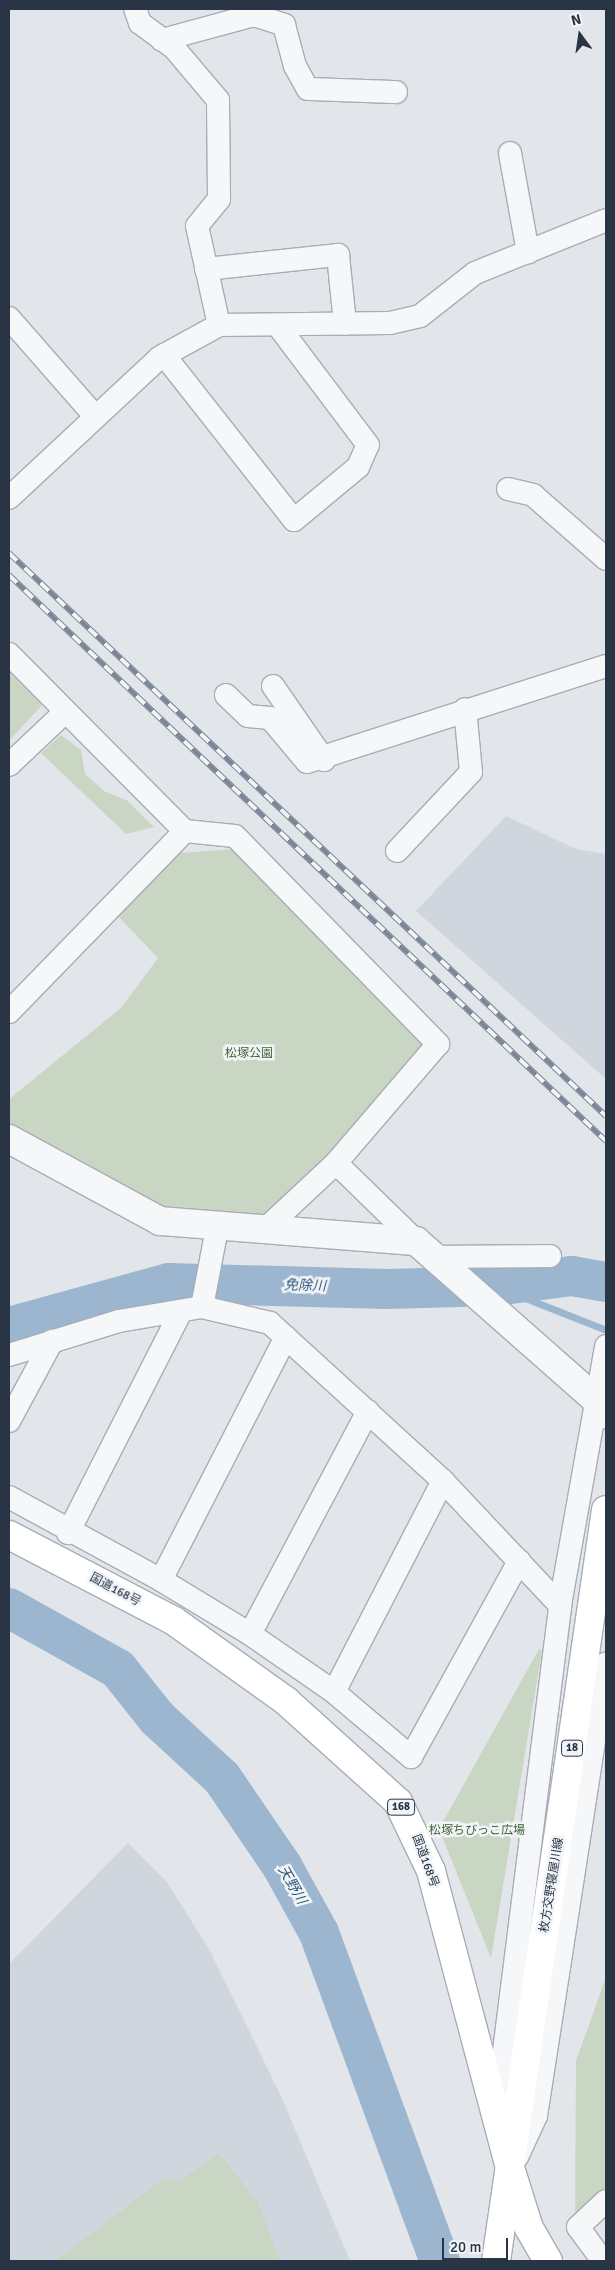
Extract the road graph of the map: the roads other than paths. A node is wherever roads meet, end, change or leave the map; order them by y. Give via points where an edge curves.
1 (135, 9) edge
2 (162, 40) junction
3 (396, 92) dead end
4 (510, 154) dead end
5 (606, 220) edge
6 (528, 252) junction
7 (206, 269) junction
8 (9, 318) edge
9 (345, 324) junction
10 (219, 325) junction
11 (279, 328) junction
12 (164, 355) junction
13 (94, 415) junction
14 (508, 489) dead end
15 (9, 498) edge
16 (606, 559) edge
17 (9, 654) edge
18 (606, 666) edge
19 (273, 686) dead end
20 (226, 695) dead end
21 (465, 709) junction
22 (64, 713) junction
23 (11, 758) edge
24 (324, 760) junction
25 (184, 831) junction
26 (397, 852) dead end
27 (9, 1012) edge
28 (9, 1139) edge
29 (336, 1163) junction
30 (217, 1228) junction
31 (263, 1231) junction
32 (432, 1255) junction
33 (550, 1256) dead end
34 (191, 1309) junction
35 (286, 1337) junction
36 (52, 1341) junction
37 (606, 1346) edge
38 (9, 1355) edge
39 (601, 1407) edge
40 (368, 1411) junction
41 (9, 1421) edge
42 (443, 1481) junction
43 (9, 1497) edge
44 (606, 1510) edge
45 (68, 1533) junction
46 (9, 1535) edge
47 (519, 1562) junction
48 (161, 1580) junction
49 (560, 1605) junction
50 (250, 1634) junction
51 (606, 1663) edge
52 (334, 1692) junction
53 (601, 1747) edge
54 (510, 2172) junction
55 (606, 2200) edge
56 (496, 2261) edge
57 (548, 2261) edge
58 (604, 2261) edge

1 - 2 street via 140,23
2 - 3 street via 254,15 284,25 295,66 308,89
2 - 7 street via 174,48 218,100 219,200 197,226
4 - 6 street
5 - 6 street
6 - 9 street via 475,273 420,316
7 - 9 street via 338,255
7 - 10 street
8 - 13 street
9 - 11 street
10 - 11 street
10 - 12 street
11 - 12 street via 368,445 358,467 294,520
12 - 13 street
13 - 15 street
14 - 16 street via 533,495 566,514 584,551
17 - 22 street
18 - 21 street
19 - 24 street
20 - 24 street via 248,716 270,718 307,762
21 - 24 street
21 - 26 street via 471,772
22 - 23 street
22 - 25 street
25 - 27 street
25 - 29 street via 235,836 438,1044
28 - 30 street via 146,1218
29 - 31 street
29 - 32 street
30 - 31 street
30 - 34 street via 212,1256
31 - 32 street
32 - 33 street
32 - 39 street
34 - 35 street via 270,1323
34 - 36 street via 119,1321
34 - 45 street
35 - 40 street
35 - 48 street
36 - 38 street
36 - 41 street
37 - 39 street
39 - 49 street
40 - 42 street
40 - 50 street
42 - 47 street
42 - 52 street
43 - 45 street
44 - 54 main road, 枚方交野寝屋川線 / 18
45 - 48 street
46 - 54 main road, 国道168号 / 168 via 174,1621 286,1701 398,1802 431,1871
47 - 49 street
47 - 52 street via 411,1757
48 - 50 street
49 - 54 street via 502,2059
50 - 52 street
51 - 53 street
53 - 54 street via 536,2116
54 - 56 main road, 枚方交野寝屋川線 / 18
54 - 57 main road, 国道168号 / 168 via 529,2228
55 - 58 street via 578,2227

